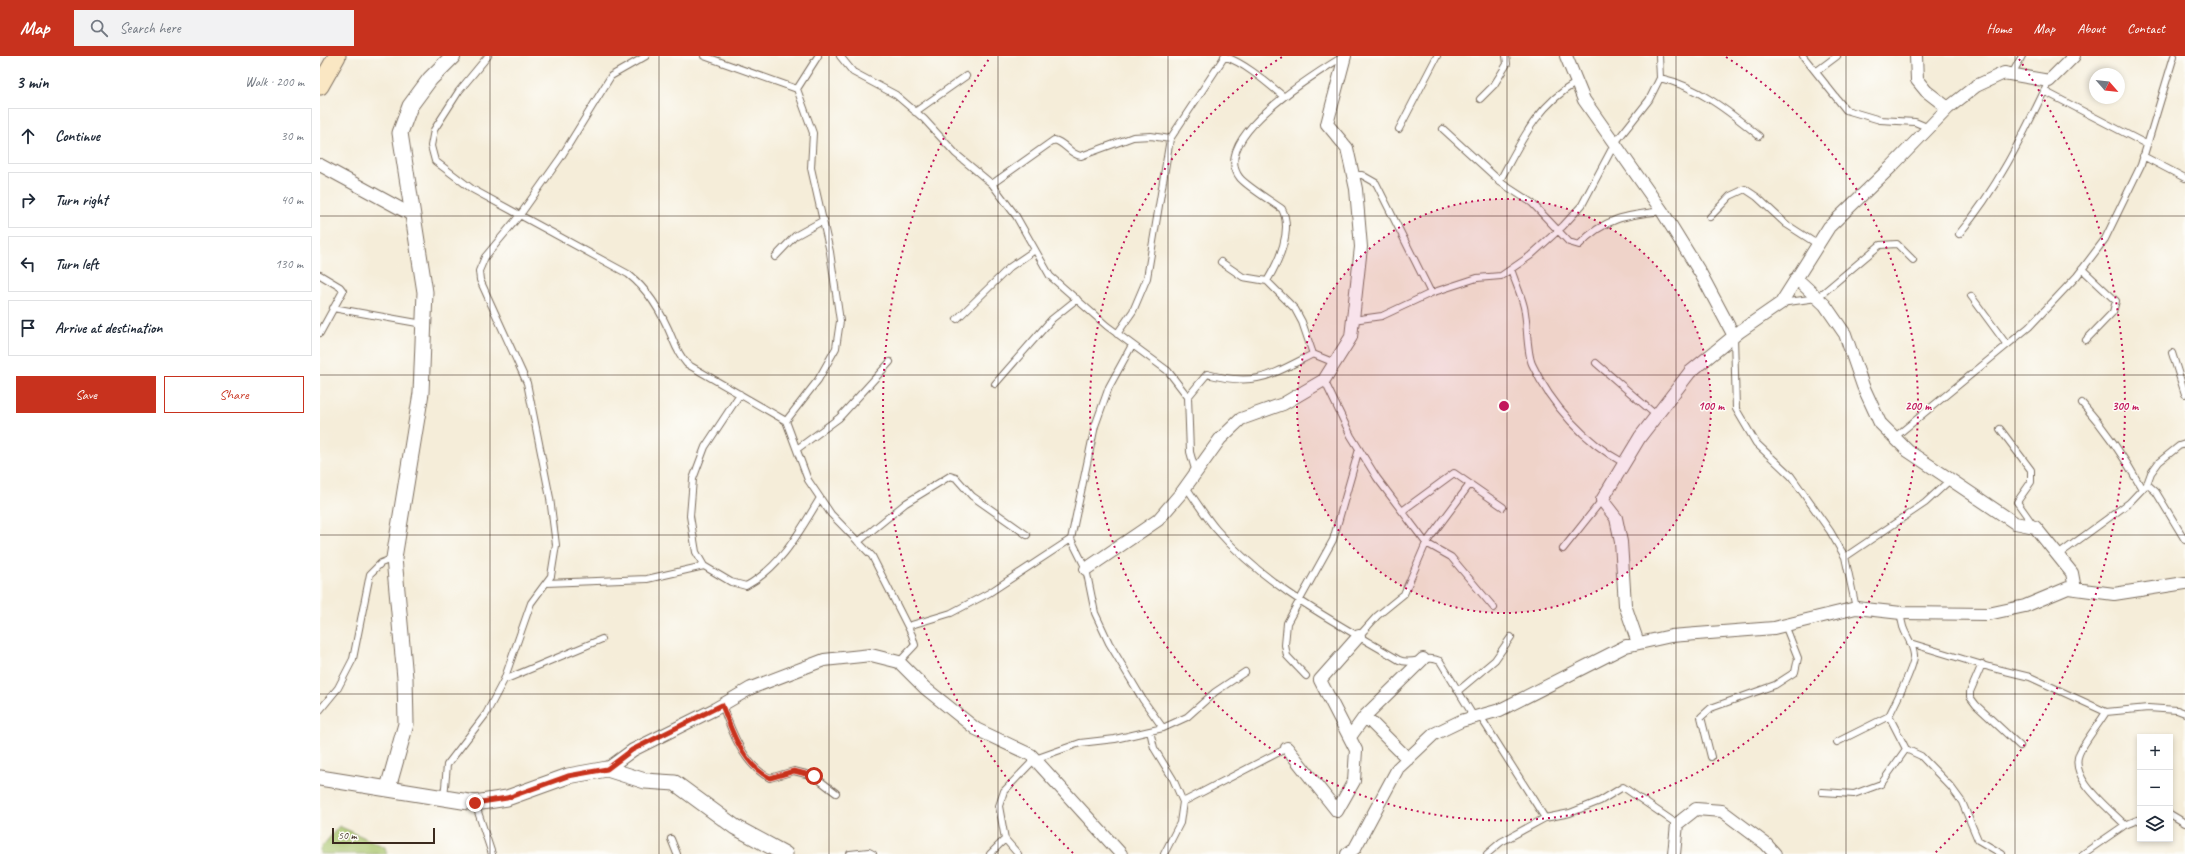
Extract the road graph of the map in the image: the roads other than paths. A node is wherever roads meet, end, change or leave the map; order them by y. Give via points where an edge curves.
1 (338, 56) edge
2 (453, 56) edge
3 (488, 56) edge
4 (646, 56) edge
5 (704, 56) edge
6 (818, 56) edge
7 (840, 56) edge
8 (1225, 56) edge
9 (1345, 56) edge
10 (1437, 56) edge
11 (1506, 56) edge
12 (1566, 56) edge
13 (1659, 56) edge
14 (1803, 56) edge
15 (1837, 56) edge
16 (1914, 56) edge
17 (2022, 56) edge
18 (2074, 56) edge
19 (2174, 56) edge
20 (1817, 71) junction
21 (2012, 74) junction
22 (966, 76) dead end
23 (1660, 78) junction
24 (1577, 82) junction
25 (320, 86) edge
26 (2047, 86) junction
27 (797, 89) junction
28 (1283, 96) junction
29 (1480, 100) dead end
30 (1948, 108) junction
31 (915, 112) junction
32 (1929, 128) junction
33 (1399, 129) dead end
34 (1443, 130) dead end
35 (1759, 136) dead end
36 (1170, 139) junction
37 (1615, 143) junction
38 (2146, 144) junction
39 (2143, 156) junction
40 (320, 165) edge
41 (1353, 175) junction
42 (2185, 178) edge
43 (1499, 182) junction
44 (992, 184) junction
45 (1662, 211) junction
46 (520, 215) junction
47 (414, 216) junction
48 (1710, 217) dead end
49 (824, 220) junction
50 (1558, 230) junction
51 (1959, 234) dead end
52 (1817, 244) junction
53 (1035, 250) junction
54 (775, 258) dead end
55 (1913, 260) dead end
56 (1221, 262) dead end
57 (1511, 269) junction
58 (2082, 269) junction
59 (320, 275) edge
60 (1796, 278) junction
61 (1267, 280) junction
62 (1431, 293) junction
63 (1971, 296) dead end
64 (1817, 298) junction
65 (1077, 299) junction
66 (1781, 303) junction
67 (333, 308) junction
68 (957, 319) dead end
69 (1353, 320) junction
70 (424, 324) junction
71 (320, 333) edge
72 (1117, 334) junction
73 (1734, 336) junction
74 (2086, 340) dead end
75 (1132, 345) junction
76 (2007, 345) junction
77 (2172, 353) dead end
78 (1312, 354) junction
79 (890, 362) dead end
80 (1335, 363) junction
81 (1596, 363) dead end
82 (1324, 380) junction
83 (995, 384) dead end
84 (740, 394) junction
85 (2185, 394) edge
86 (1188, 397) junction
87 (2082, 403) dead end
88 (1656, 416) junction
89 (786, 421) junction
90 (2000, 429) dead end
91 (1894, 438) junction
92 (2185, 444) edge
93 (797, 449) junction
94 (1359, 449) junction
95 (1624, 463) junction
96 (1196, 473) junction
97 (1951, 479) junction
98 (1470, 484) junction
99 (1186, 487) junction
100 (2145, 487) junction
101 (820, 498) junction
102 (1602, 500) junction
103 (1503, 507) dead end
104 (1402, 511) junction
105 (2035, 527) junction
106 (1027, 535) dead end
107 (1071, 539) junction
108 (2185, 540) edge
109 (858, 542) junction
110 (1426, 543) junction
111 (1563, 549) dead end
112 (2058, 554) junction
113 (1845, 557) junction
114 (394, 558) junction
115 (704, 566) junction
116 (1086, 569) junction
117 (546, 582) junction
118 (2185, 583) edge
119 (2075, 589) junction
120 (1300, 602) junction
121 (1494, 608) dead end
122 (1856, 608) junction
123 (1901, 613) junction
124 (908, 626) junction
125 (1785, 626) junction
126 (1359, 636) junction
127 (1511, 637) dead end
128 (602, 639) dead end
129 (1638, 643) junction
130 (1910, 643) junction
131 (1423, 659) junction
132 (899, 662) junction
133 (1982, 664) junction
134 (1245, 672) dead end
135 (1306, 676) dead end
136 (504, 680) junction
137 (1458, 691) junction
138 (722, 705) junction
139 (320, 710) edge
140 (2106, 712) junction
141 (2185, 713) edge
142 (1365, 716) junction
143 (1889, 716) junction
144 (1477, 717) junction
145 (1163, 728) junction
146 (1150, 731) junction
147 (1350, 737) junction
148 (1837, 742) dead end
149 (2020, 746) dead end
150 (1287, 748) joint
151 (1906, 749) junction
152 (1711, 757) dead end
153 (1035, 759) junction
154 (1408, 759) junction
155 (607, 769) junction
156 (320, 778) edge
157 (388, 788) junction
158 (1822, 792) dead end
159 (836, 793) dead end
160 (444, 798) junction
161 (1183, 802) junction
162 (475, 803) junction
163 (2173, 816) edge
164 (1545, 818) junction
165 (2137, 820) edge
166 (2185, 823) edge
167 (1677, 824) junction
168 (2125, 825) junction
169 (670, 839) dead end
170 (1005, 839) junction
171 (1355, 852) edge
172 (492, 854) edge
173 (677, 854) edge
174 (784, 854) edge
175 (850, 854) edge
176 (873, 854) edge
177 (990, 854) edge
178 (1018, 854) edge
179 (1121, 854) edge
180 (1164, 854) edge
181 (1487, 854) edge
182 (1674, 854) edge
183 (1775, 854) edge
184 (2002, 854) edge
185 (2083, 854) edge

1 - 25 main road
2 - 47 street via 430,79 410,106 400,133
3 - 46 lane via 459,91 434,130 431,146 435,161 454,177
4 - 46 lane via 612,76 561,158
5 - 27 lane
6 - 27 lane
7 - 31 lane via 853,72 896,95
8 - 28 lane via 1264,80
8 - 36 lane
9 - 28 lane
9 - 41 street via 1327,124 1347,148
10 - 33 lane
11 - 29 lane via 1507,64
12 - 24 street
13 - 23 lane
14 - 20 lane
15 - 20 lane
16 - 30 street via 1917,80 1926,91
17 - 21 lane
18 - 26 street
19 - 38 lane
20 - 32 lane via 1846,110 1880,120 1915,122
21 - 26 street
21 - 30 street via 2004,73 1976,86
22 - 31 lane
23 - 35 lane via 1676,81 1727,109
23 - 37 lane via 1649,100
24 - 37 street via 1584,100
24 - 43 lane via 1547,104 1534,120
26 - 38 lane
26 - 51 lane via 1992,192
27 - 49 lane via 813,133 811,168
28 - 61 lane via 1255,121 1235,156 1240,178 1282,208 1285,215 1286,230 1279,262
30 - 32 street
31 - 44 lane via 956,154
32 - 52 street via 1829,227
34 - 43 lane
36 - 44 lane via 1133,137 1081,156 1076,156 1054,140
36 - 72 lane via 1147,278 1133,311
37 - 45 street
37 - 50 lane via 1582,205
38 - 39 lane
39 - 42 lane
39 - 58 lane via 2105,239
40 - 47 street
41 - 62 lane via 1362,175 1376,183
41 - 69 street via 1361,247
43 - 50 lane via 1532,204
44 - 53 lane via 1016,216
45 - 50 lane via 1608,221 1579,245 1569,242
45 - 73 street via 1701,274
46 - 84 lane via 640,283 652,297 678,354 687,364
46 - 117 lane via 485,257 479,271 480,280 527,383 550,498 556,545 551,576
47 - 70 street via 425,292
48 - 52 lane via 1730,196 1744,189 1757,197 1786,224
49 - 54 lane via 795,236
49 - 89 lane via 840,321 836,348 818,380
50 - 57 lane via 1530,256
52 - 60 street
53 - 65 lane via 1050,276
53 - 68 lane via 1010,267
55 - 64 lane via 1897,244 1880,245
56 - 61 lane via 1243,277
57 - 62 lane via 1501,276 1478,278
57 - 95 lane via 1524,307 1532,363 1554,400 1575,427 1609,455
58 - 74 lane via 2116,301 2113,312
58 - 76 lane via 2029,327
59 - 67 lane via 343,289
60 - 64 street
60 - 66 street
61 - 78 lane via 1295,309
62 - 69 lane via 1382,316
63 - 76 lane
64 - 66 lane
64 - 91 street via 1825,305 1845,334 1863,386 1880,423
65 - 72 lane
65 - 83 lane via 1052,319
66 - 73 street
67 - 70 lane
67 - 71 lane
69 - 80 street via 1351,337
70 - 114 street via 421,393
72 - 75 lane
73 - 88 street via 1690,372
73 - 113 lane via 1736,409 1756,443 1791,476
75 - 86 lane via 1168,371
75 - 107 lane via 1109,387 1095,426
76 - 91 lane
77 - 85 lane
78 - 80 lane
78 - 86 lane via 1275,374 1252,381 1228,380 1207,374
79 - 93 lane via 839,418
80 - 82 street
81 - 88 lane
82 - 94 lane
82 - 96 street via 1283,404 1242,419 1220,438
84 - 89 lane
84 - 115 lane via 705,447 693,479 690,516 696,552
86 - 96 lane via 1190,452
87 - 100 lane via 2108,432
88 - 95 street
89 - 93 lane
90 - 105 lane via 2031,470 2031,482 2017,502
91 - 97 street via 1908,451
92 - 100 lane via 2160,462 2151,473
93 - 101 lane via 808,480
94 - 104 lane
94 - 120 lane via 1334,540
95 - 102 street
96 - 99 street
97 - 105 street via 2015,523
97 - 113 lane via 1925,503
98 - 103 lane
98 - 104 lane via 1454,473
98 - 110 lane
99 - 116 street via 1158,520
99 - 120 lane via 1216,529 1243,557
100 - 108 lane via 2156,492
100 - 112 lane via 2129,503
101 - 109 lane via 831,514
101 - 115 lane via 792,545 762,577 746,586 731,582
102 - 111 lane
102 - 129 street via 1616,518 1621,542 1625,605
104 - 110 lane
105 - 112 street
106 - 109 lane via 972,496 956,478 950,476 906,503
107 - 116 lane
107 - 124 lane via 996,589 957,610
109 - 124 lane via 872,556
110 - 121 lane via 1451,557
110 - 126 lane via 1404,594 1377,616
112 - 119 street via 2072,573
113 - 122 lane
114 - 139 lane via 380,563 370,574 353,659 338,688
114 - 157 street via 405,678 406,724
115 - 117 lane via 647,579
116 - 145 lane via 1095,613 1109,643
117 - 136 lane via 532,603
118 - 119 street via 2114,594
119 - 123 street via 2068,588 2025,606 1988,614
120 - 126 lane
120 - 135 lane via 1287,623 1285,645 1287,656
122 - 123 street
122 - 125 street
123 - 130 lane via 1901,625
124 - 132 lane via 914,645
125 - 129 street via 1671,636
125 - 152 lane via 1798,658 1795,672 1775,685 1712,708 1701,717
126 - 131 lane via 1406,663
126 - 147 street via 1320,680
127 - 137 lane via 1495,660
128 - 136 lane
129 - 144 street via 1626,646 1500,710
130 - 133 lane
130 - 143 lane via 1914,656
131 - 137 lane via 1440,661
131 - 142 street
132 - 138 street via 871,655 824,660 751,688
132 - 153 street via 924,688 976,729
133 - 140 lane via 2030,676
133 - 149 lane via 1970,697
134 - 145 lane via 1215,692 1187,717
136 - 160 lane via 486,714 447,765
137 - 144 lane
138 - 155 street via 632,750
138 - 159 lane via 736,742 760,773 770,778 794,771 814,776
140 - 141 lane via 2148,708
140 - 168 lane via 2080,753 2077,770 2083,781
142 - 147 street
142 - 154 street
143 - 148 lane
143 - 151 lane
144 - 154 street via 1461,721 1434,734
144 - 164 lane
145 - 146 lane
146 - 153 lane via 1080,743
146 - 161 lane via 1154,748 1173,779
147 - 150 street via 1356,750 1354,781 1337,811
150 - 161 lane
151 - 158 lane via 1881,784 1854,794
151 - 184 lane via 1921,756 1951,787 1962,802 1978,840
153 - 170 lane via 1004,791 1000,806
153 - 179 street
154 - 171 street via 1398,768
155 - 162 street via 568,776 507,798
155 - 174 street via 646,781 675,783 735,827
156 - 157 street
157 - 160 street
160 - 162 street
161 - 180 lane via 1180,823
162 - 172 lane
163 - 166 lane
164 - 167 lane via 1570,813 1600,801 1623,787
164 - 181 lane via 1501,842
165 - 168 lane
167 - 182 street
167 - 183 street via 1696,809 1722,812 1766,844
168 - 185 lane
169 - 173 lane
170 - 177 lane
170 - 178 lane
175 - 176 lane

